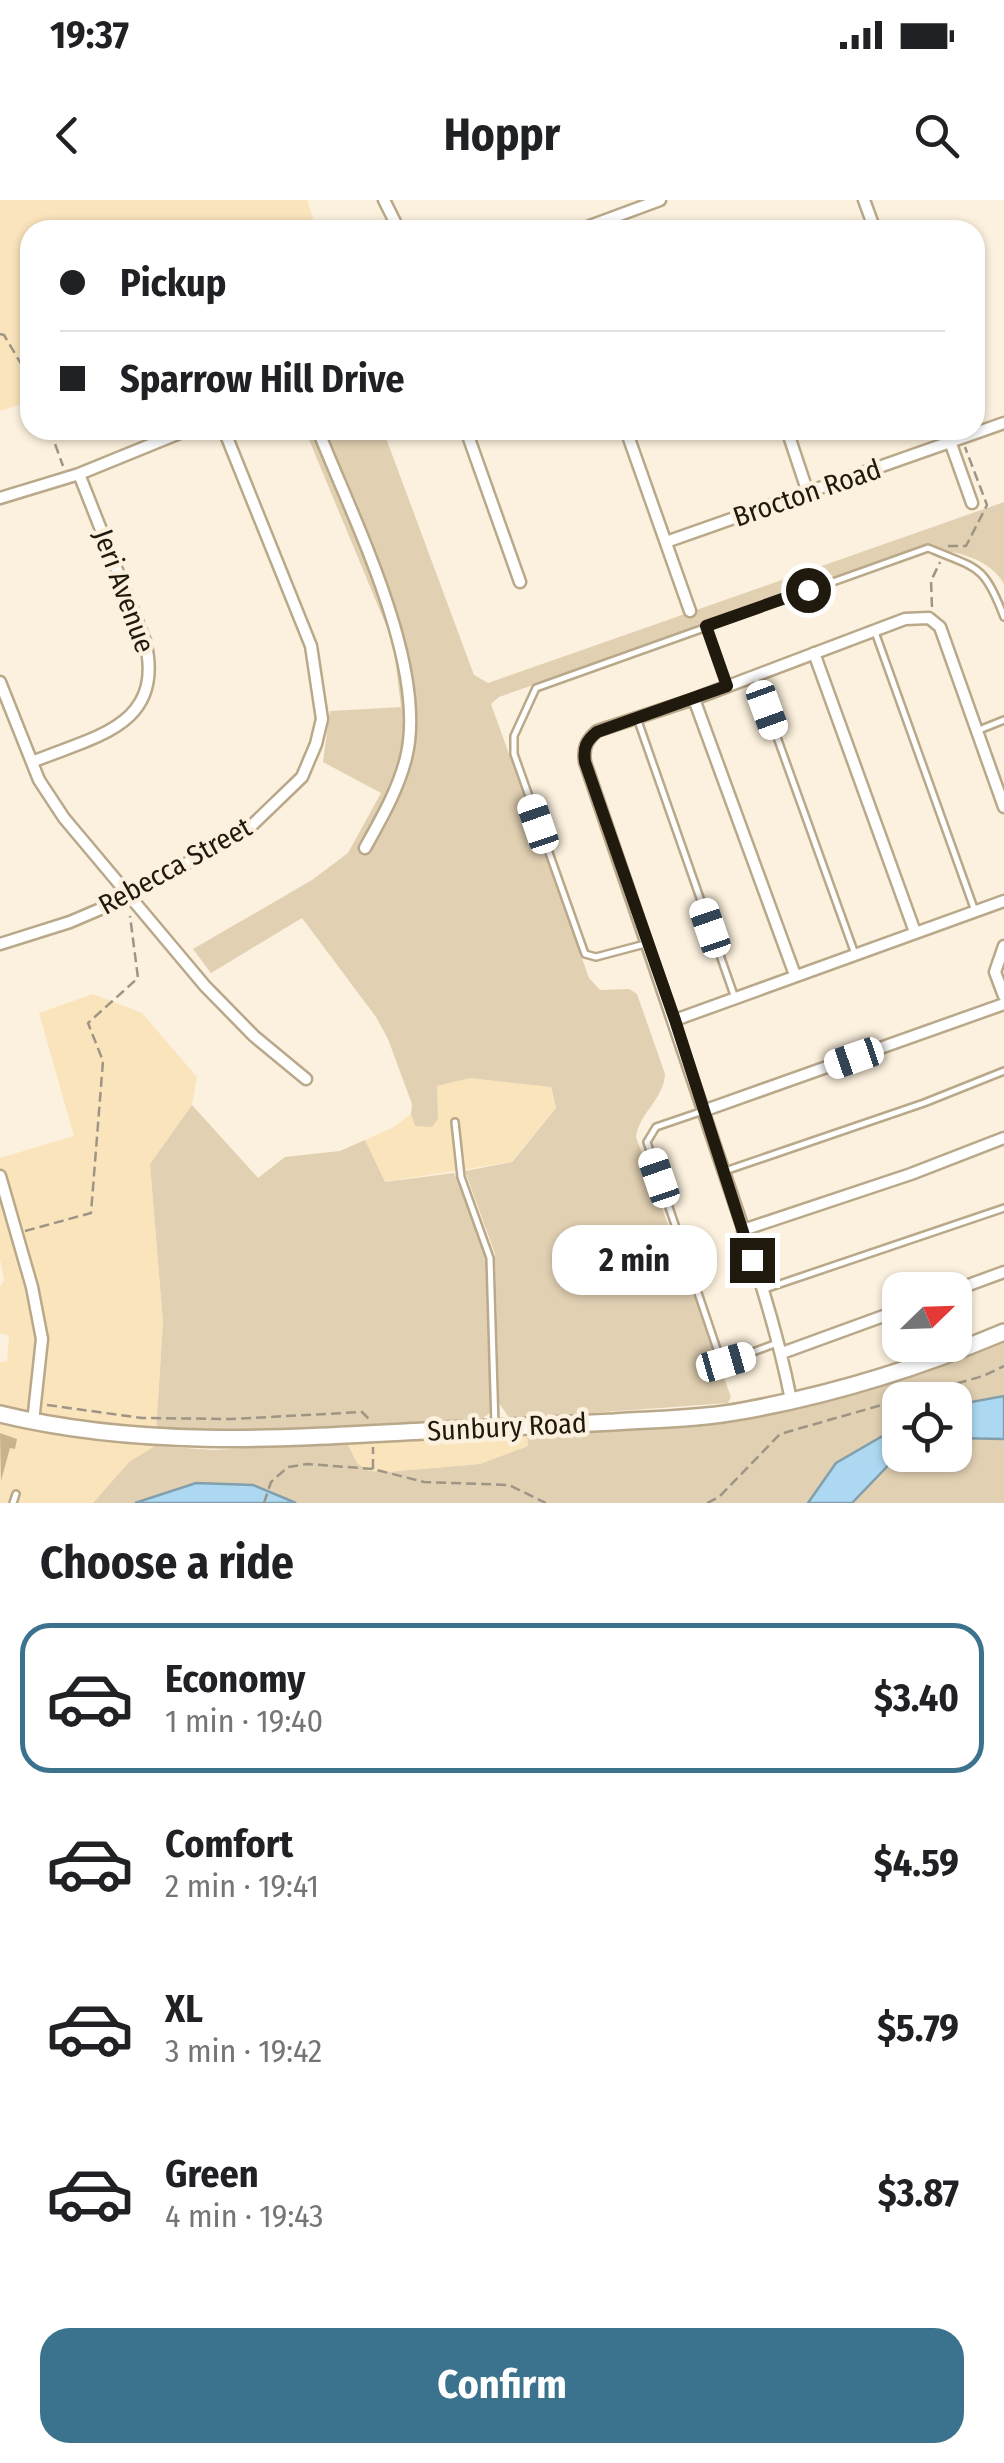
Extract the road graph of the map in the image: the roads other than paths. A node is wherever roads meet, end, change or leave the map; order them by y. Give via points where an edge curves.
1 (660, 200) edge
2 (606, 220) edge
3 (162, 440) edge
4 (228, 440) edge
5 (322, 440) edge
6 (470, 440) edge
7 (630, 440) edge
8 (790, 440) edge
9 (956, 441) joint
10 (73, 476) junction
11 (808, 492) junction
12 (0, 498) edge
13 (972, 503) dead end
14 (666, 542) junction
15 (520, 582) dead end
16 (690, 611) dead end
17 (1004, 617) edge
18 (706, 626) junction
19 (874, 630) junction
20 (814, 653) junction
21 (755, 676) junction
22 (0, 682) edge
23 (727, 686) junction
24 (694, 699) junction
25 (637, 718) junction
26 (1004, 720) edge
27 (977, 732) junction
28 (32, 762) junction
29 (1004, 808) edge
30 (366, 848) dead end
31 (127, 895) junction
32 (1004, 901) edge
33 (976, 911) junction
34 (915, 932) junction
35 (648, 943) junction
36 (0, 944) edge
37 (1004, 946) edge
38 (854, 954) junction
39 (795, 976) junction
40 (1004, 996) edge
41 (735, 998) junction
42 (1004, 1004) edge
43 (675, 1020) junction
44 (1004, 1070) edge
45 (306, 1078) dead end
46 (703, 1111) junction
47 (455, 1122) dead end
48 (1004, 1138) edge
49 (724, 1172) junction
50 (0, 1176) edge
51 (1004, 1208) edge
52 (743, 1230) junction
53 (1004, 1272) edge
54 (972, 1284) edge
55 (762, 1290) junction
56 (882, 1316) edge
57 (1004, 1332) edge
58 (780, 1348) junction
59 (791, 1400) junction
60 (0, 1414) edge
61 (33, 1422) junction
62 (495, 1428) junction
63 (16, 1494) dead end
64 (13, 1503) edge

1 - 2 street
3 - 10 street
4 - 31 street, Rebecca Street via 311,646 322,719 302,777 245,832
5 - 30 street via 404,656 406,758
6 - 15 street
7 - 14 street
8 - 11 street
9 - 11 street, Brocton Road
9 - 13 street
10 - 12 street
10 - 28 street, Jeri Avenue via 152,667 148,694 134,715
11 - 14 street, Brocton Road
14 - 16 street
17 - 18 lane via 981,571 928,548
18 - 23 lane
18 - 35 lane via 536,688 514,736 514,754 586,954 596,958
19 - 20 street
19 - 27 street via 905,619 929,618 940,627
19 - 33 lane
20 - 21 street
20 - 34 street
21 - 23 street
21 - 38 lane
22 - 28 street
23 - 24 street
24 - 25 street
24 - 39 street
25 - 35 street via 597,732 584,750
25 - 41 lane
26 - 27 lane
27 - 29 street
28 - 31 street via 64,818
31 - 36 street, Rebecca Street
31 - 45 street via 205,986
32 - 33 street
33 - 34 street
34 - 38 street
35 - 43 street
37 - 40 street via 995,972
38 - 39 street
39 - 41 street
41 - 43 street
42 - 46 street
43 - 46 street
44 - 49 lane
46 - 49 street
46 - 58 lane via 656,1127 647,1142 719,1356 726,1362
47 - 62 lane via 461,1177 490,1258
48 - 52 street
49 - 52 street
50 - 61 street via 42,1338
51 - 55 lane
52 - 55 street
53 - 54 street
55 - 58 street
56 - 58 street
57 - 59 main road, Sunbury Road
58 - 59 street
59 - 62 main road, Sunbury Road via 739,1412
60 - 61 main road, Sunbury Road
61 - 62 main road, Sunbury Road via 173,1440
63 - 64 lane

